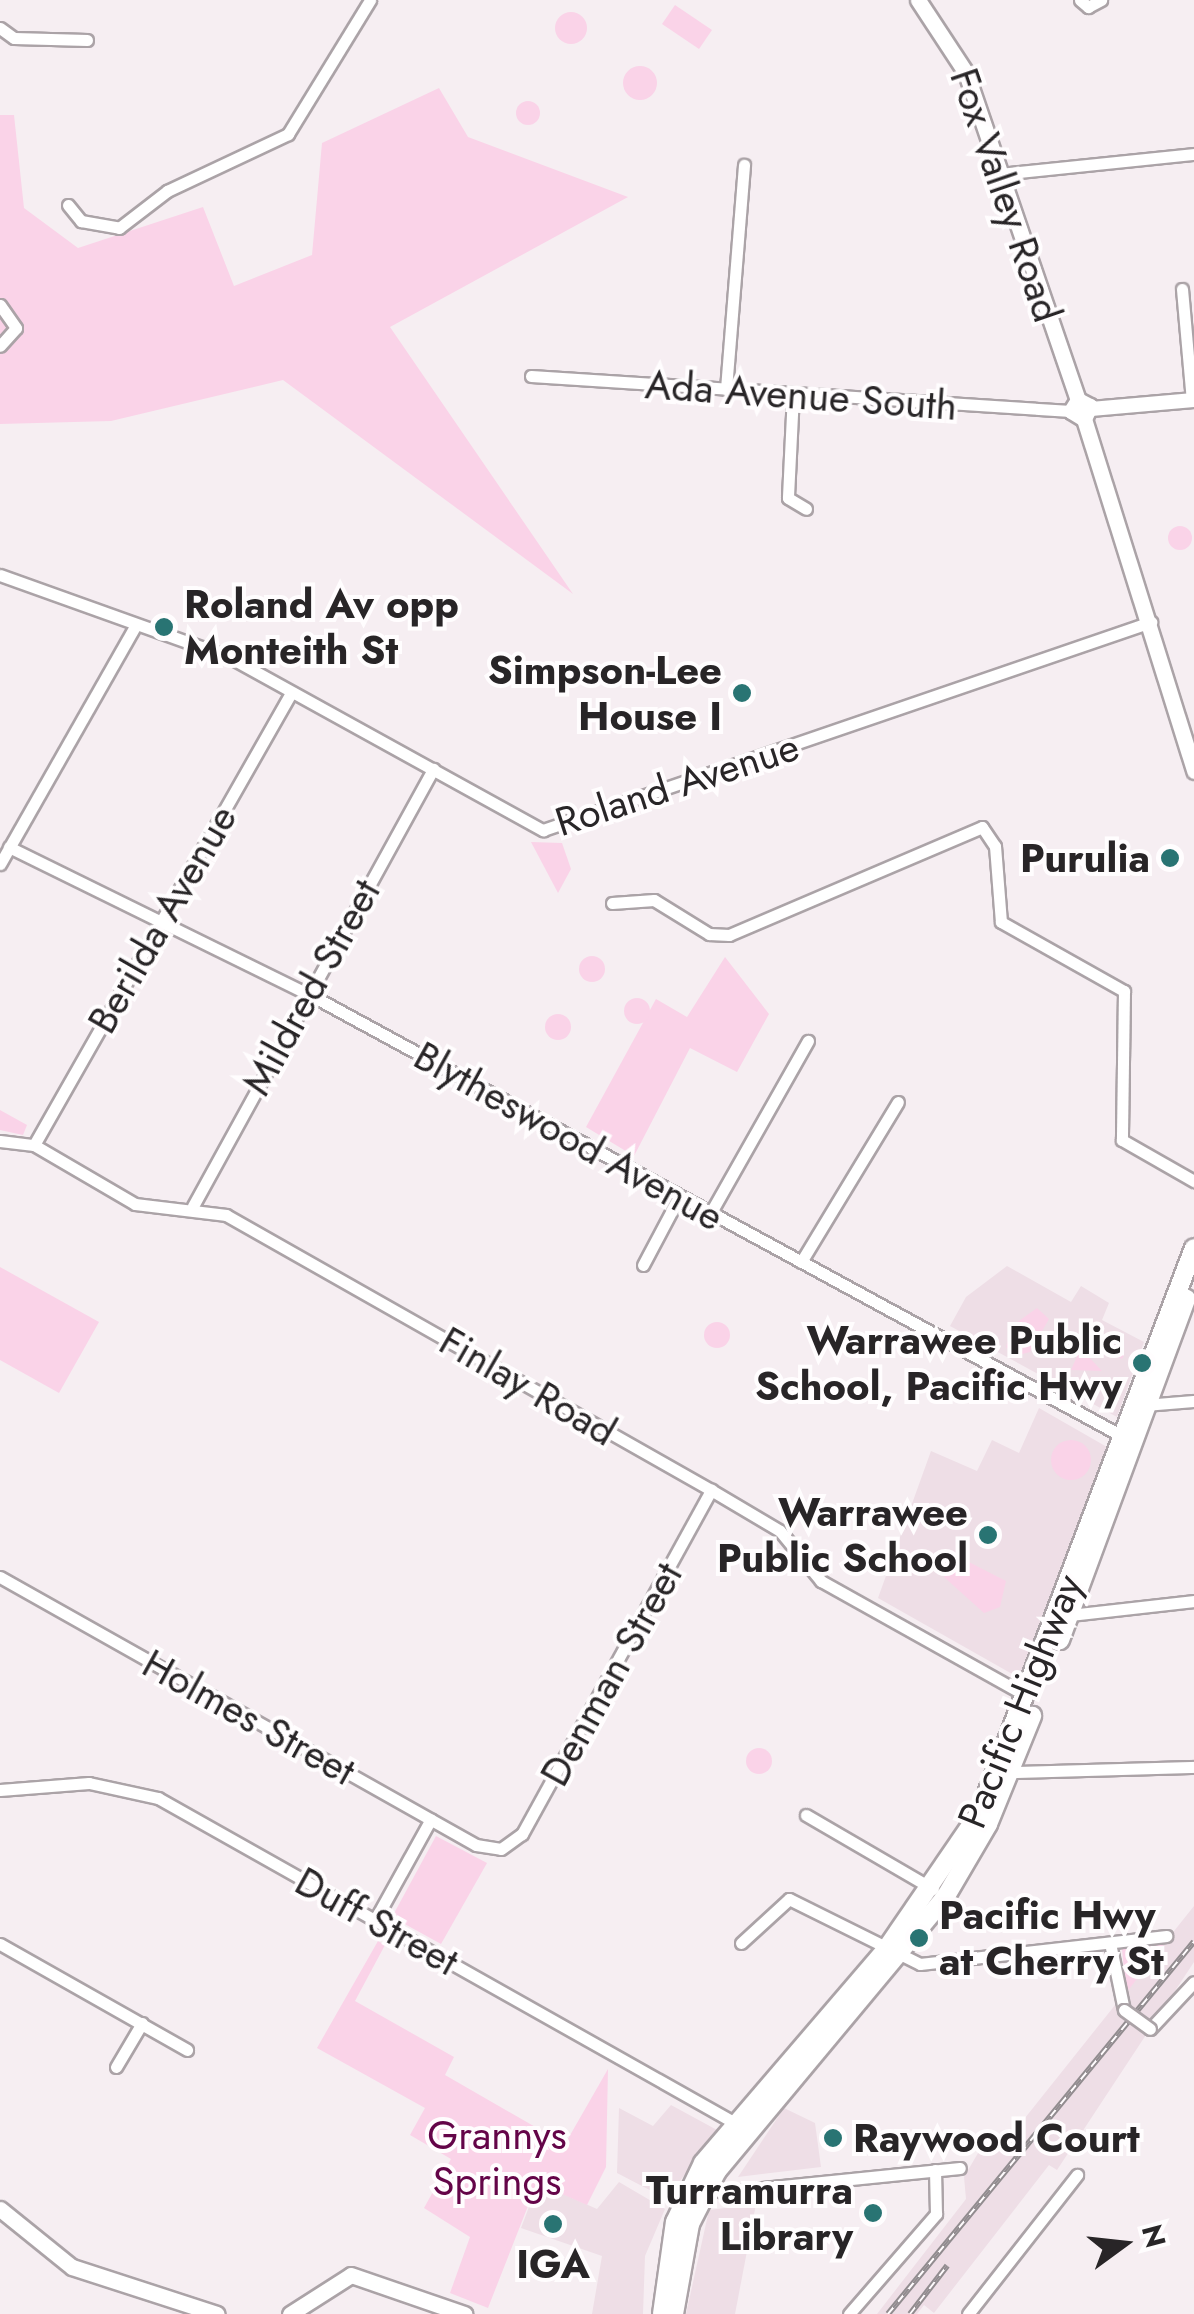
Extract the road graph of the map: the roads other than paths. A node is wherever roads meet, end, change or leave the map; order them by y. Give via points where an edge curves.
1 (370, 0) edge
2 (918, 0) edge
3 (1080, 0) edge
4 (1102, 0) edge
5 (0, 28) edge
6 (87, 40) dead end
7 (1194, 154) edge
8 (744, 165) dead end
9 (1000, 174) junction
10 (68, 205) dead end
11 (1182, 290) dead end
12 (0, 305) edge
13 (0, 346) edge
14 (531, 376) dead end
15 (726, 389) junction
16 (793, 394) junction
17 (1193, 400) edge
18 (1081, 410) junction
19 (806, 508) dead end
20 (0, 574) edge
21 (1153, 622) junction
22 (135, 626) junction
23 (291, 692) junction
24 (1193, 766) edge
25 (432, 769) junction
26 (9, 847) junction
27 (0, 864) edge
28 (612, 903) dead end
29 (160, 918) junction
30 (306, 993) junction
31 (808, 1041) dead end
32 (898, 1102) dead end
33 (0, 1141) edge
34 (34, 1145) junction
35 (1194, 1181) edge
36 (679, 1198) junction
37 (194, 1206) junction
38 (710, 1214) junction
39 (1194, 1248) edge
40 (801, 1262) junction
41 (643, 1265) dead end
42 (1194, 1279) edge
43 (1194, 1401) edge
44 (1140, 1404) junction
45 (1122, 1436) junction
46 (711, 1490) junction
47 (0, 1576) edge
48 (1194, 1600) edge
49 (1070, 1615) junction
50 (1027, 1696) junction
51 (1194, 1767) edge
52 (1012, 1772) junction
53 (0, 1790) edge
54 (806, 1815) dead end
55 (431, 1819) junction
56 (501, 1849) joint
57 (933, 1888) junction
58 (375, 1920) junction
59 (1166, 1936) dead end
60 (741, 1943) dead end
61 (1110, 1943) junction
62 (0, 1944) edge
63 (892, 1952) junction
64 (1194, 1982) edge
65 (142, 2023) junction
66 (187, 2050) dead end
67 (116, 2068) dead end
68 (735, 2124) junction
69 (960, 2168) dead end
70 (934, 2170) junction
71 (1077, 2176) dead end
72 (700, 2185) junction
73 (0, 2209) edge
74 (217, 2314) edge
75 (290, 2314) edge
76 (464, 2314) edge
77 (662, 2314) edge
78 (674, 2314) edge
79 (850, 2314) edge
80 (968, 2314) edge

1 - 10 street via 288,134 167,191 119,228 81,221
2 - 9 main road, Fox Valley Road via 952,42
3 - 4 street via 1088,7
5 - 6 street via 14,38
7 - 9 street
8 - 15 street
9 - 18 main road, Fox Valley Road
11 - 17 street
12 - 13 street via 16,328
14 - 15 street, Ada Avenue South
15 - 16 street, Ada Avenue South
16 - 18 street, Ada Avenue South
16 - 19 street via 788,498
17 - 18 street
18 - 21 main road, Fox Valley Road
20 - 22 street, Roland Avenue
21 - 24 main road, Fox Valley Road
21 - 25 street, Roland Avenue via 560,828 530,826
22 - 23 street, Roland Avenue via 228,657
22 - 26 street
23 - 25 street, Roland Avenue
23 - 29 street, Berilda Avenue
25 - 30 street, Mildred Street
26 - 27 street
26 - 29 street, Blytheswood Avenue
28 - 35 street via 654,900 709,934 729,935 982,828 995,846 1001,922 1124,991 1122,1140
29 - 30 street, Blytheswood Avenue
29 - 34 street, Berilda Avenue
30 - 36 street, Blytheswood Avenue
30 - 37 street, Mildred Street
31 - 38 street
32 - 40 street
33 - 34 street, Finlay Road
34 - 37 street, Finlay Road via 135,1204
36 - 38 street, Blytheswood Avenue
36 - 41 street
37 - 46 street, Finlay Road via 226,1215
38 - 40 street, Blytheswood Avenue
39 - 44 highway, Pacific Highway
40 - 45 street, Blytheswood Avenue
42 - 44 highway, Pacific Highway
43 - 44 street
44 - 45 highway, Pacific Highway
44 - 49 highway, Pacific Highway
45 - 50 highway, Pacific Highway
46 - 50 street, Finlay Road via 780,1531 821,1581
46 - 56 street, Denman Street via 522,1834
47 - 55 street, Holmes Street
48 - 49 street
49 - 52 highway, Pacific Highway
50 - 57 highway, Pacific Highway via 980,1812
51 - 52 street
52 - 63 highway, Pacific Highway via 948,1893
53 - 58 street, Duff Street via 88,1783 141,1792
54 - 57 street
55 - 56 street, Holmes Street
55 - 58 street
57 - 63 highway, Pacific Highway
58 - 68 street, Duff Street
59 - 61 street
60 - 63 street via 789,1899
61 - 63 street via 920,1964
61 - 64 street, bridge via 1124,2010 1150,2029
62 - 65 street
63 - 68 highway, Pacific Highway
63 - 72 highway, Pacific Highway
65 - 66 street
65 - 67 street
68 - 72 highway, Pacific Highway
69 - 70 street
70 - 72 street
70 - 79 street via 936,2214
71 - 80 street
72 - 77 highway, Pacific Highway via 666,2256
72 - 78 highway, Pacific Highway via 680,2257
73 - 74 main road via 72,2267
75 - 76 main road via 352,2275

